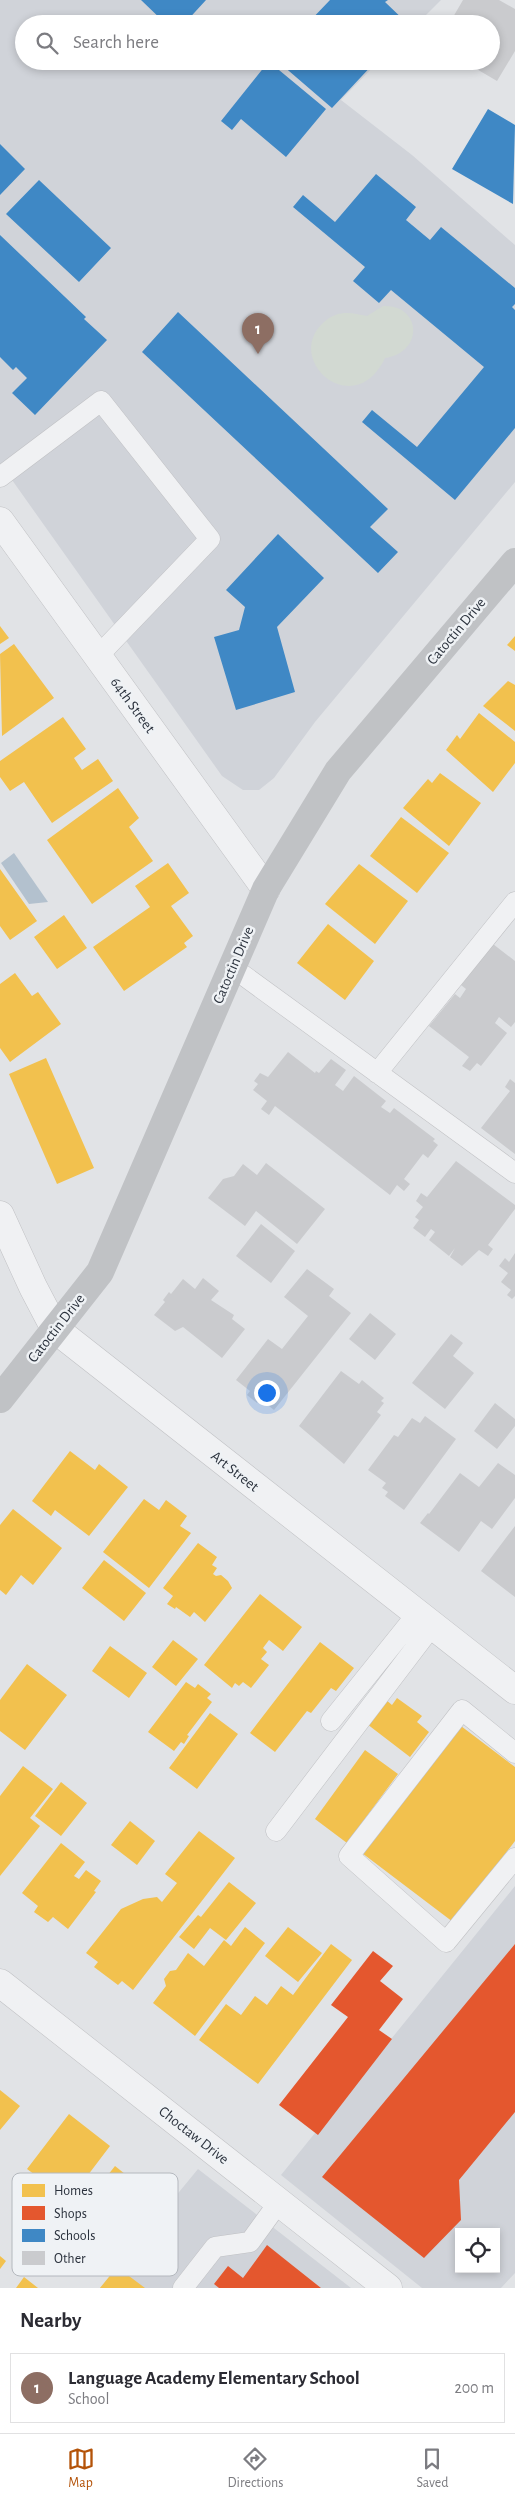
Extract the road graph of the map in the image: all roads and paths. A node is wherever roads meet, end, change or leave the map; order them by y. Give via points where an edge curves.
1 (0, 477) edge
2 (0, 521) edge
3 (515, 562) edge
4 (97, 656) junction
5 (266, 889) junction
6 (515, 902) edge
7 (232, 967) junction
8 (377, 1073) junction
9 (515, 1174) edge
10 (0, 1215) edge
11 (55, 1328) junction
12 (0, 1399) edge
13 (425, 1620) junction
14 (515, 1690) edge
15 (331, 1721) dead end
16 (515, 1753) edge
17 (276, 1830) dead end
18 (515, 1858) edge
19 (0, 1983) edge
20 (279, 2202) junction
21 (183, 2288) edge
22 (388, 2288) edge

1 - 4 lane via 101,401 210,539
2 - 4 street, 64th Street
3 - 5 street, Catoctin Drive via 338,771
4 - 5 street, 64th Street
5 - 7 street, Catoctin Drive
6 - 8 lane
7 - 8 lane
7 - 11 street, Catoctin Drive via 100,1272
8 - 9 lane
10 - 11 street, Art Street
11 - 12 street, Catoctin Drive
11 - 13 street, Art Street
13 - 14 street, Art Street
13 - 15 lane
13 - 17 lane
16 - 18 lane via 462,1710 349,1856 446,1942
19 - 20 street, Choctaw Drive
20 - 21 lane via 250,2242 214,2246
20 - 22 street, Choctaw Drive

